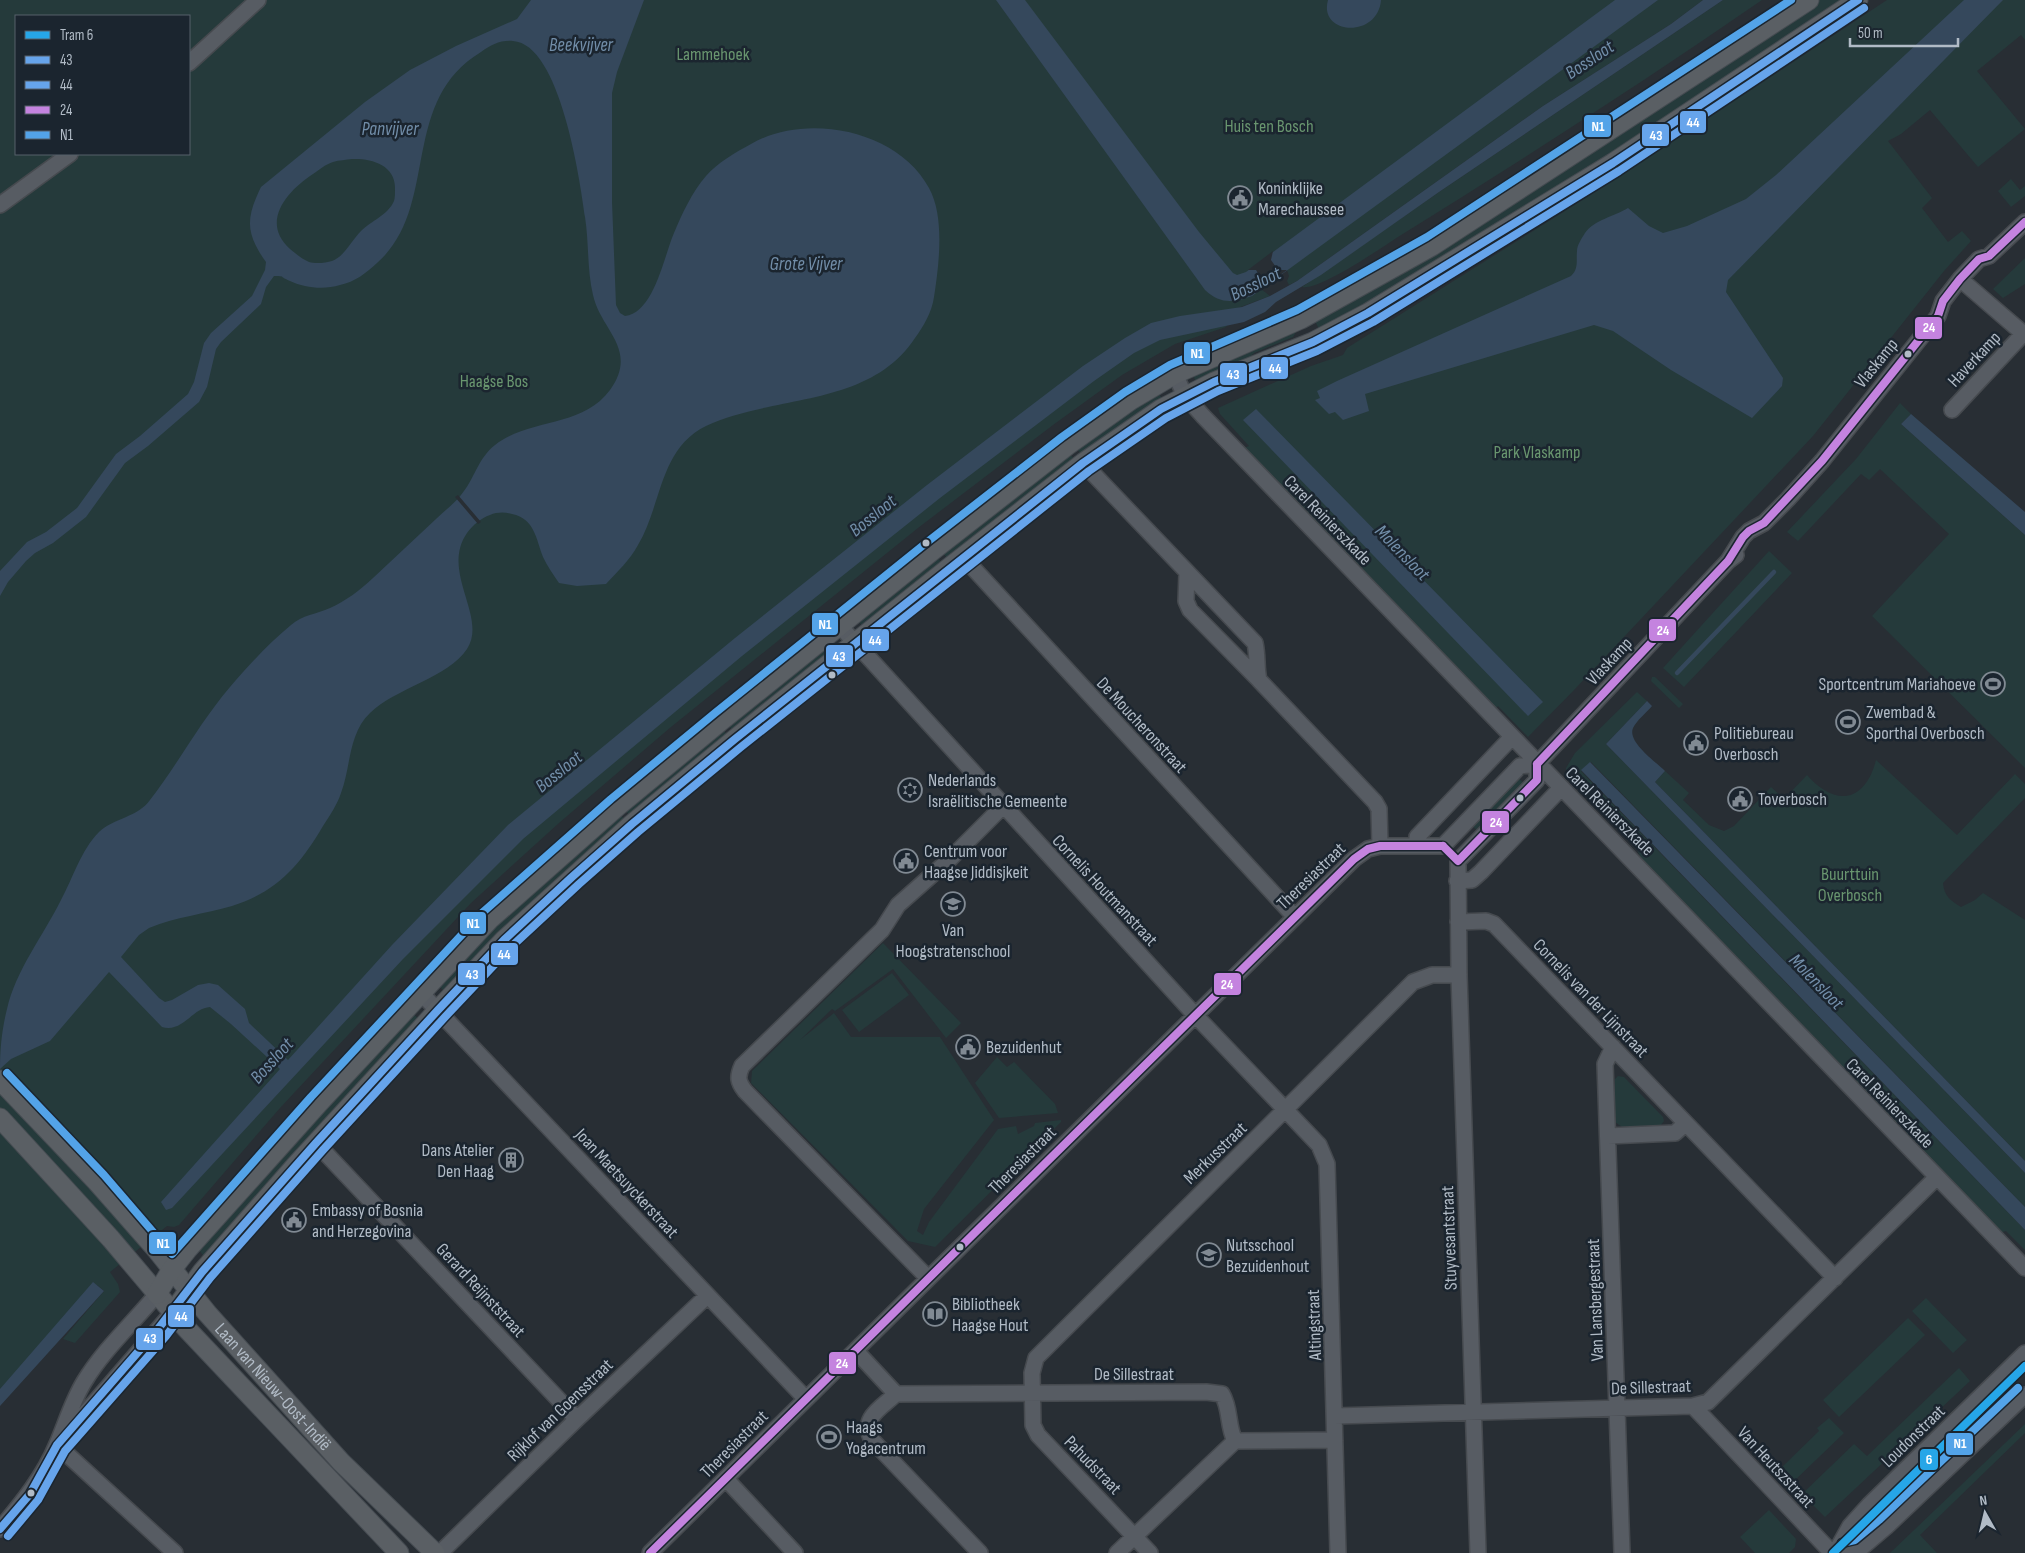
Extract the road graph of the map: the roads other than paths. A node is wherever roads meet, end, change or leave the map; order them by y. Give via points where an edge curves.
1 (258, 0) edge
2 (1809, 0) edge
3 (1858, 0) edge
4 (190, 62) edge
5 (69, 155) edge
6 (0, 205) edge
7 (2025, 222) edge
8 (1964, 282) junction
9 (2024, 334) edge
10 (1175, 374) junction
11 (1185, 396) junction
12 (1952, 410) dead end
13 (1083, 463) junction
14 (963, 557) junction
15 (1187, 574) junction
16 (839, 625) junction
17 (854, 644) junction
18 (1259, 680) junction
19 (1512, 737) junction
20 (1537, 764) junction
21 (1561, 788) junction
22 (1003, 806) junction
23 (1380, 846) junction
24 (1417, 846) junction
25 (1444, 846) junction
26 (1458, 861) junction
27 (1457, 881) junction
28 (1295, 917) junction
29 (1458, 922) junction
30 (1459, 975) junction
31 (422, 993) junction
32 (438, 1010) junction
33 (1195, 1015) junction
34 (1613, 1047) junction
35 (3, 1083) edge
36 (1285, 1111) junction
37 (0, 1118) edge
38 (1685, 1124) junction
39 (1608, 1136) junction
40 (316, 1143) junction
41 (1936, 1178) junction
42 (172, 1268) junction
43 (2025, 1268) edge
44 (928, 1278) junction
45 (1835, 1278) junction
46 (189, 1291) junction
47 (157, 1294) junction
48 (707, 1296) junction
49 (173, 1312) junction
50 (856, 1350) junction
51 (2025, 1353) edge
52 (1032, 1393) junction
53 (896, 1394) junction
54 (2025, 1395) edge
55 (806, 1399) junction
56 (1693, 1406) junction
57 (1617, 1408) junction
58 (1474, 1413) junction
59 (1335, 1416) junction
60 (577, 1419) junction
61 (1335, 1440) junction
62 (1234, 1441) junction
63 (57, 1445) junction
64 (726, 1479) junction
65 (0, 1529) edge
66 (1134, 1536) junction
67 (176, 1553) edge
68 (399, 1553) edge
69 (435, 1553) edge
70 (440, 1553) edge
71 (650, 1553) edge
72 (795, 1553) edge
73 (980, 1553) edge
74 (1117, 1553) edge
75 (1150, 1553) edge
76 (1338, 1553) edge
77 (1478, 1553) edge
78 (1622, 1553) edge
79 (1834, 1553) edge
80 (1845, 1553) edge

1 - 4 street
2 - 10 main road via 1432,246 1301,318
3 - 11 main road via 1612,163 1368,313 1313,342
5 - 6 street
7 - 8 street, Vlaskamp via 1988,256 1985,268
8 - 9 street, Haverkamp
8 - 20 street, Vlaskamp via 1952,307 1938,316 1788,499 1764,523 1739,541 1728,561
9 - 12 street, Haverkamp
10 - 11 street, Carel Reinierszkade
10 - 16 main road via 1131,400 1068,445
11 - 13 main road via 1160,409
11 - 19 street, Carel Reinierszkade
13 - 14 main road
13 - 15 street
14 - 17 main road
14 - 28 street, De Moucheronstraat
15 - 18 street via 1255,643
15 - 18 street via 1186,601 1190,610
16 - 17 street, Cornelis Houtmanstraat
16 - 31 main road via 573,845 489,920
17 - 22 street, Cornelis Houtmanstraat
17 - 32 main road via 625,831 504,940
18 - 23 street via 1375,802 1379,809
19 - 20 street, Carel Reinierszkade
19 - 24 street via 1417,837
20 - 21 street, Carel Reinierszkade
20 - 25 street via 1520,766
20 - 26 street via 1537,780
21 - 27 street via 1481,872 1472,880
21 - 41 street, Carel Reinierszkade
22 - 33 street, Cornelis Houtmanstraat
22 - 44 street via 898,906 882,930 742,1066 738,1075 744,1091
23 - 24 street, Theresiastraat
23 - 28 street, Theresiastraat via 1368,849 1354,859
24 - 25 street, Theresiastraat
25 - 26 street
26 - 27 street, Stuyvesantstraat
27 - 29 street, Stuyvesantstraat
28 - 33 street, Theresiastraat
29 - 30 street, Stuyvesantstraat
29 - 34 street, Cornelis van der Lijnstraat via 1494,924
30 - 36 street, Merkusstraat via 1432,975 1413,982
30 - 58 street, Stuyvesantstraat
31 - 32 street, Joan Maetsuyckerstraat
31 - 42 main road
32 - 40 main road
32 - 48 street, Joan Maetsuyckerstraat
33 - 36 street, Cornelis Houtmanstraat
33 - 44 street, Theresiastraat
34 - 38 street, Cornelis van der Lijnstraat
34 - 39 street, Van Lansbergestraat via 1605,1064
35 - 42 main road, Laan van Nieuw-Oost-Indië via 97,1182
36 - 52 street, Merkusstraat via 1045,1348 1033,1364
36 - 59 street, Altingstraat via 1319,1145 1328,1164
37 - 47 main road, Laan van Nieuw-Oost-Indië
38 - 39 street via 1675,1133
38 - 45 street, Cornelis van der Lijnstraat
39 - 57 street, Van Lansbergestraat
40 - 46 main road via 202,1272
40 - 60 street, Gerard Reijnststraat
41 - 43 street, Carel Reinierszkade
41 - 45 street, De Sillestraat
42 - 46 main road, Laan van Nieuw-Oost-Indië
42 - 47 main road
44 - 50 street, Theresiastraat
45 - 56 street, De Sillestraat via 1708,1402
46 - 49 main road
46 - 69 main road, Laan van Nieuw-Oost-Indië via 341,1462
47 - 49 main road, Laan van Nieuw-Oost-Indië
47 - 63 street via 85,1381 73,1402
48 - 55 street, Joan Maetsuyckerstraat
48 - 60 street, Rijklof van Goensstraat
49 - 63 street
49 - 68 main road, Laan van Nieuw-Oost-Indië
50 - 53 street
50 - 55 street, Theresiastraat
51 - 79 street, Loudonstraat via 1869,1505 1850,1526
52 - 53 street, De Sillestraat
52 - 62 street, De Sillestraat via 1222,1394 1228,1403
52 - 66 street, Pahudstraat via 1033,1426 1038,1435
53 - 73 street via 870,1419 867,1427 872,1440
54 - 80 street via 1886,1527 1860,1549
55 - 64 street, Theresiastraat
56 - 57 street, De Sillestraat
56 - 79 street, Van Heutszstraat
57 - 58 street, De Sillestraat
57 - 78 street, Van Lansbergestraat
58 - 59 street, De Sillestraat
58 - 77 street, Stuyvesantstraat
59 - 61 street, Altingstraat
60 - 70 street, Rijklof van Goensstraat
61 - 62 street
61 - 76 street, Altingstraat
62 - 66 street
63 - 65 street via 30,1494
63 - 67 street
64 - 71 street, Theresiastraat
64 - 72 street
66 - 74 street
66 - 75 street, Pahudstraat

